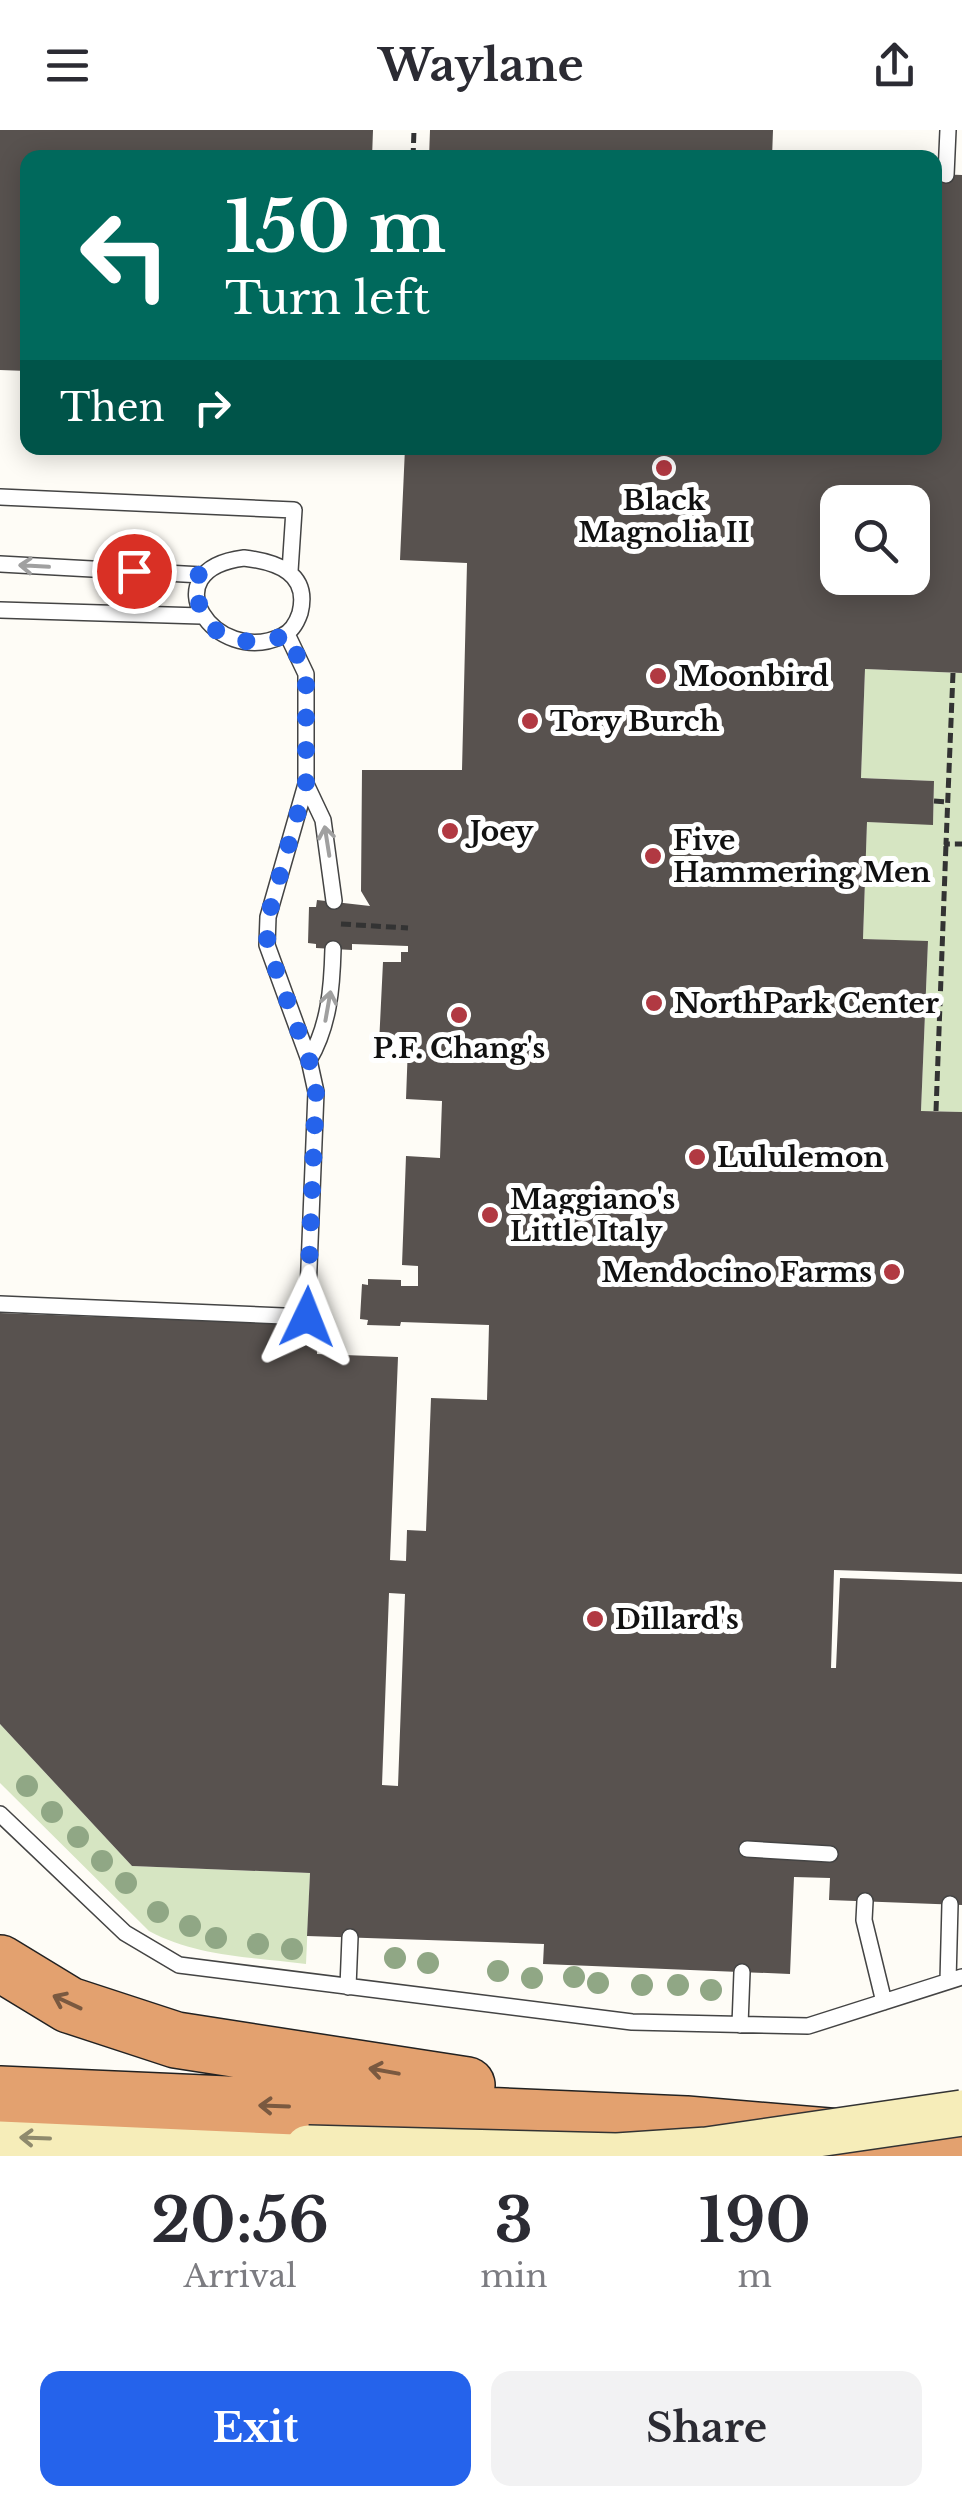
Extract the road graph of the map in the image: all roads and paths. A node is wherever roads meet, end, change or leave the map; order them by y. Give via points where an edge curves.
1 (948, 130) edge
2 (946, 175) dead end
3 (0, 498) edge
4 (0, 564) edge
5 (290, 571) junction
6 (202, 575) junction
7 (0, 610) edge
8 (201, 616) junction
9 (287, 634) junction
10 (954, 673) dead end
11 (306, 784) junction
12 (934, 802) dead end
13 (948, 802) junction
14 (946, 844) junction
15 (962, 844) edge
16 (334, 901) dead end
17 (334, 924) dead end
18 (408, 928) dead end
19 (333, 950) dead end
20 (309, 1060) junction
21 (936, 1111) dead end
22 (0, 1304) edge
23 (0, 1814) edge
24 (747, 1850) dead end
25 (830, 1854) dead end
26 (865, 1901) dead end
27 (950, 1904) dead end
28 (350, 1937) dead end
29 (0, 1964) edge
30 (742, 1972) dead end
31 (955, 1979) edge
32 (348, 1987) junction
33 (884, 2002) junction
34 (740, 2024) junction
35 (0, 2094) edge
36 (962, 2113) edge
37 (686, 2124) junction
38 (0, 2136) edge
39 (962, 2148) edge

1 - 2 lane
3 - 5 lane via 294,510
6 -> 4 lane
5 - 6 lane via 244,558
5 - 9 lane via 302,588 302,606
6 - 8 lane
7 - 8 lane
8 - 9 lane via 234,638 262,641
9 - 11 lane via 306,674
10 - 13 path
16 -> 11 lane via 323,820
11 - 20 lane via 268,917 267,945
12 - 13 path
13 - 14 path
14 - 15 path
14 - 21 path
17 - 18 path
20 -> 19 lane via 328,1009
20 - 22 lane via 316,1152 307,1317
23 - 32 lane via 152,1952 179,1965
24 - 25 lane
26 - 33 lane
27 - 31 lane
28 - 32 lane
37 -> 29 highway via 176,2040 69,2005
30 - 34 lane
31 - 33 lane
32 - 34 lane via 632,2022
33 - 34 lane via 808,2026
37 -> 35 highway
36 -> 38 main road, bridge via 707,2150 617,2156
37 - 39 highway

